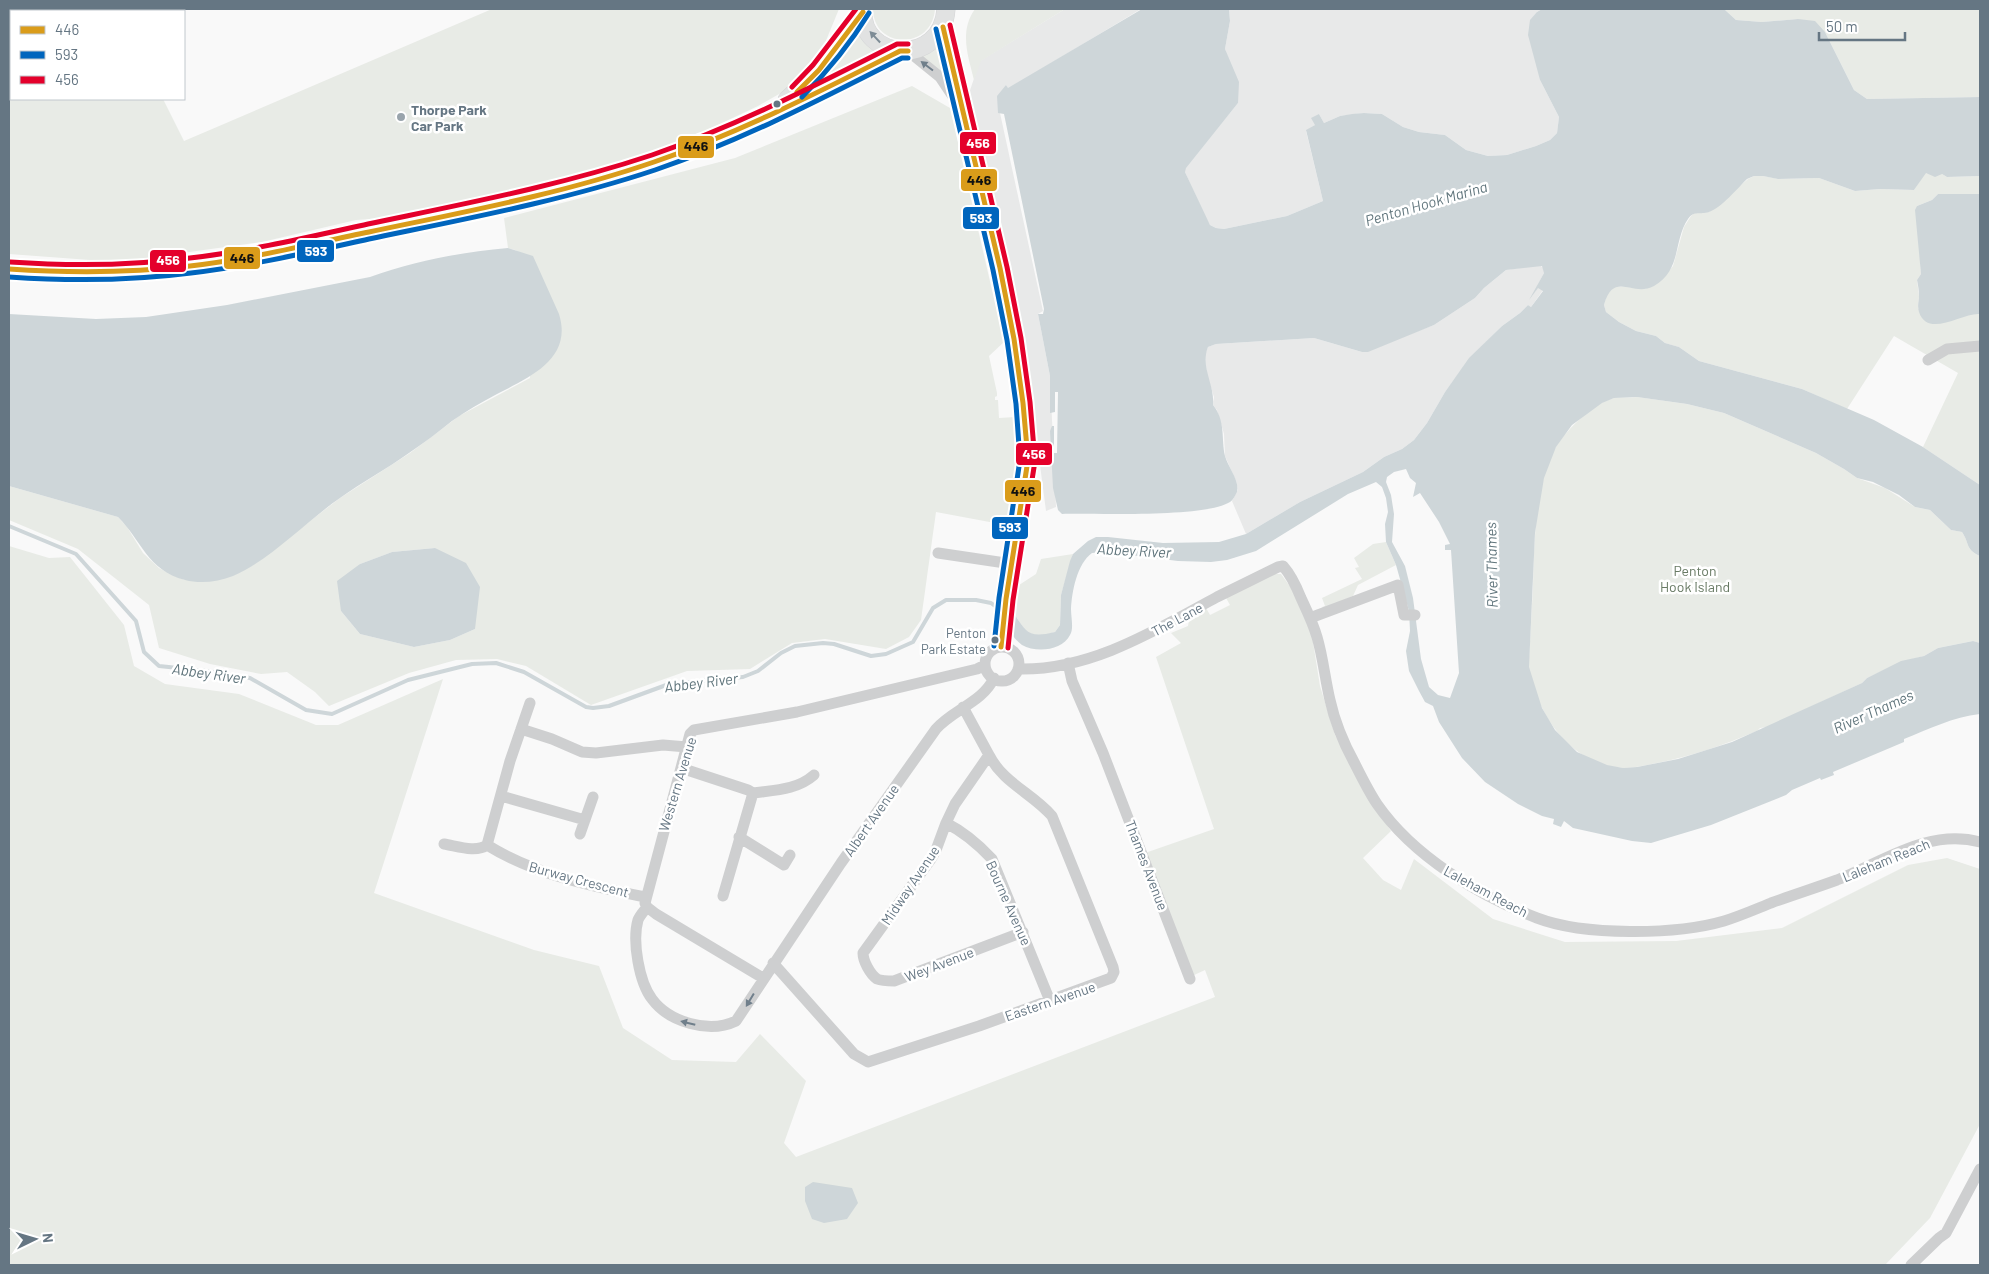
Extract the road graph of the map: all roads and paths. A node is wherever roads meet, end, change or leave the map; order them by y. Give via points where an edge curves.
1 (946, 9) edge
2 (863, 10) edge
3 (943, 27) junction
4 (904, 51) junction
5 (963, 112) junction
6 (765, 117) junction
7 (9, 269) edge
8 (1980, 346) edge
9 (1928, 360) dead end
10 (938, 553) dead end
11 (1012, 564) junction
12 (1283, 566) joint
13 (1412, 615) dead end
14 (1310, 618) junction
15 (1001, 647) junction
16 (1068, 663) junction
17 (985, 665) junction
18 (1018, 669) junction
19 (994, 678) junction
20 (530, 703) dead end
21 (963, 707) junction
22 (520, 729) junction
23 (687, 747) junction
24 (988, 755) junction
25 (680, 768) junction
26 (814, 775) dead end
27 (753, 793) junction
28 (501, 796) junction
29 (593, 797) dead end
30 (585, 820) junction
31 (946, 823) junction
32 (580, 834) dead end
33 (739, 837) junction
34 (1980, 842) edge
35 (444, 844) dead end
36 (486, 845) junction
37 (790, 855) dead end
38 (723, 896) dead end
39 (646, 902) junction
40 (1023, 932) junction
41 (864, 958) joint
42 (774, 963) junction
43 (763, 978) junction
44 (1190, 979) dead end
45 (1050, 1001) junction
46 (1980, 1170) edge
47 (1911, 1265) edge

1 - 3 main road
4 -> 2 main road via 888,48 874,38 865,23
2 - 6 main road via 819,70
3 - 4 main road via 928,44
3 - 5 street
5 -> 4 street via 940,77
4 - 6 main road
5 - 11 street via 1000,268 1022,403 1028,460
6 - 7 main road via 692,149 568,187 257,256 132,271
8 - 9 street via 1948,350
10 - 11 street
11 - 15 street
12 - 14 street, Laleham Reach
12 - 16 street, The Lane via 1134,641
13 - 14 street via 1402,612 1398,585
14 - 34 street, Laleham Reach via 1318,638 1336,723 1368,789 1386,816 1414,846 1440,867 1519,911 1542,920 1608,931 1694,927 1722,921 1837,880 1887,856 1935,840 1962,838
15 - 17 street via 989,653
15 - 18 street via 1017,656
16 - 18 street, The Lane
16 - 44 street, Thames Avenue via 1072,681 1103,752
17 - 19 street
17 - 23 street, Western Avenue via 856,699 694,730
18 - 19 street via 1009,679
19 - 21 street, Albert Avenue via 986,690
20 - 22 street
21 - 24 street
21 - 42 street, Albert Avenue via 944,719 936,729
22 - 23 street via 582,752 663,745
22 - 28 street
23 - 25 street, Western Avenue
24 - 31 street, Midway Avenue
24 - 45 street, Eastern Avenue via 1001,774 1039,802 1052,816 1113,967 1111,978
25 - 27 street
25 - 39 street, Western Avenue
26 - 27 street via 793,787
27 - 33 street
28 - 30 street
28 - 36 street
29 - 30 street
30 - 32 street
31 - 40 street, Bourne Avenue via 960,830 992,859
31 - 41 street, Midway Avenue via 936,850 863,953
33 - 37 street via 784,865
33 - 38 street
35 - 36 street via 475,849
36 - 39 street, Burway Crescent via 525,865
39 - 43 street
43 -> 39 street, Western Avenue via 742,1014 730,1024 697,1025 667,1014 650,998 640,971 636,933
40 - 41 street, Wey Avenue via 894,981 878,979
40 - 45 street, Bourne Avenue
42 - 43 street, Albert Avenue
42 - 45 street, Eastern Avenue via 854,1054 868,1062
46 - 47 street via 1946,1233

